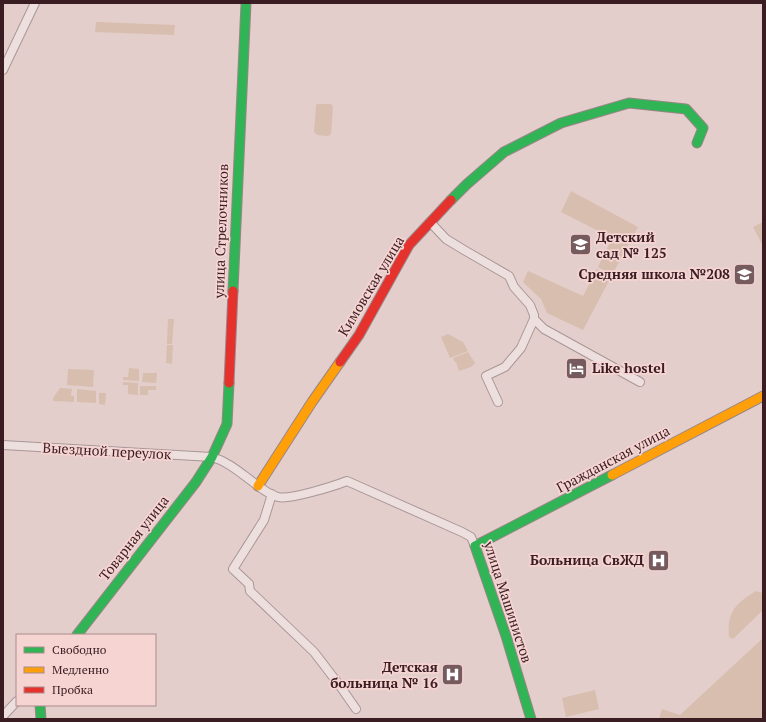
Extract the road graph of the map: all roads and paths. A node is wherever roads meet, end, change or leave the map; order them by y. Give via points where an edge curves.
1 (35, 3) edge
2 (246, 3) edge
3 (3, 70) edge
4 (697, 143) dead end
5 (430, 222) junction
6 (534, 319) junction
7 (640, 382) dead end
8 (763, 396) edge
9 (498, 402) dead end
10 (3, 445) edge
11 (212, 457) junction
12 (258, 486) junction
13 (272, 494) junction
14 (475, 546) junction
15 (78, 634) edge
16 (16, 702) edge
17 (40, 706) edge
18 (356, 709) dead end
19 (3, 716) edge
20 (41, 719) edge
21 (531, 719) edge

1 - 3 street
2 - 11 street, улица Стрелочников via 227,424
4 - 5 street, Кимовская улица via 703,128 686,109 629,103 577,118 561,123 504,152 467,184
5 - 6 street via 446,239 509,276 514,287 530,305
5 - 12 street, Кимовская улица via 409,245 359,335
6 - 7 street via 544,329
6 - 9 street via 521,348 505,367 486,376
8 - 14 street, Гражданская улица
10 - 11 street, Выездной переулок
11 - 12 street, улица Машинистов via 226,462
11 - 15 street, Товарная улица
12 - 13 street, улица Машинистов
13 - 14 street, улица Машинистов via 287,497 347,481 462,532 471,537
13 - 18 street via 264,520 233,569 250,584 250,591 314,652
14 - 21 street, улица Машинистов
16 - 19 street
17 - 20 street

